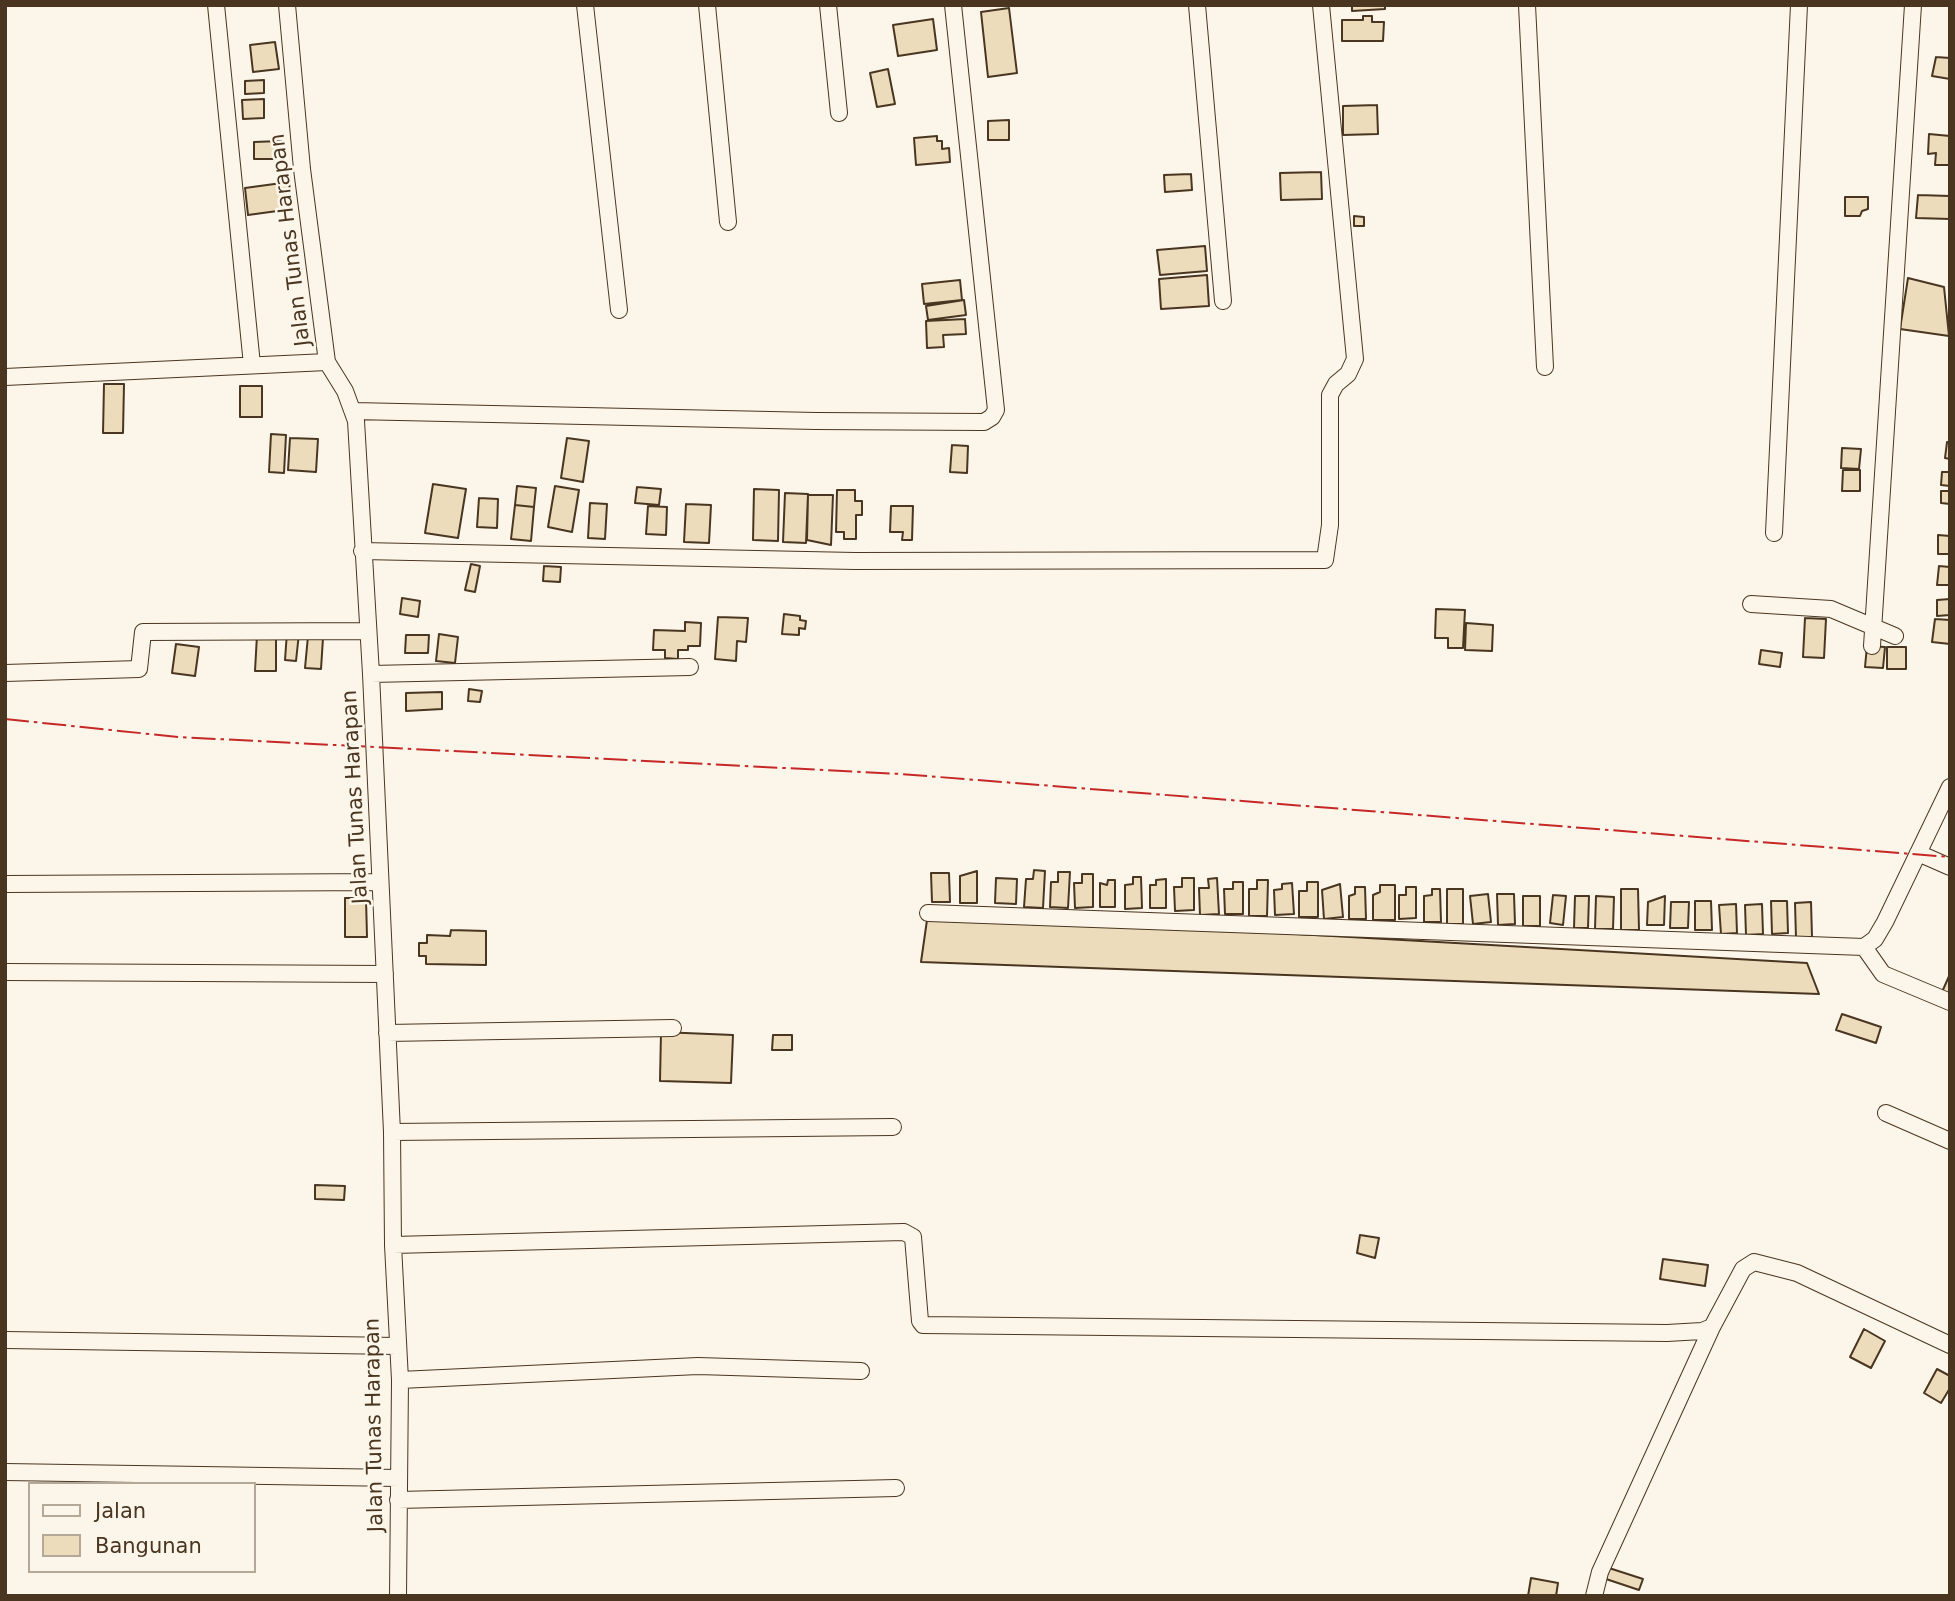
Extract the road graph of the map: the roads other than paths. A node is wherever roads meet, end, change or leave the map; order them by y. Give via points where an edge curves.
1 (216, 5) edge
2 (286, 5) edge
3 (585, 5) edge
4 (707, 5) edge
5 (828, 5) edge
6 (953, 5) edge
7 (1197, 5) edge
8 (1321, 5) edge
9 (1527, 5) edge
10 (1799, 5) edge
11 (1913, 5) edge
12 (839, 113) dead end
13 (728, 222) dead end
14 (1223, 301) dead end
15 (619, 310) dead end
16 (327, 362) junction
17 (252, 365) junction
18 (1545, 367) dead end
19 (5, 377) edge
20 (354, 411) junction
21 (1774, 533) dead end
22 (362, 551) junction
23 (1751, 604) dead end
24 (1872, 624) junction
25 (368, 631) junction
26 (1895, 636) dead end
27 (1872, 646) dead end
28 (690, 667) dead end
29 (5, 673) edge
30 (371, 674) junction
31 (1950, 787) edge
32 (1918, 853) junction
33 (1950, 867) edge
34 (380, 883) junction
35 (5, 884) edge
36 (928, 913) dead end
37 (1864, 947) junction
38 (5, 972) edge
39 (384, 974) junction
40 (1950, 1002) edge
41 (673, 1028) dead end
42 (387, 1033) junction
43 (1886, 1113) dead end
44 (893, 1127) dead end
45 (392, 1132) junction
46 (1950, 1140) edge
47 (393, 1245) junction
48 (1713, 1326) junction
49 (5, 1340) edge
50 (1950, 1345) edge
51 (397, 1346) junction
52 (861, 1371) dead end
53 (400, 1380) junction
54 (5, 1472) edge
55 (398, 1478) junction
56 (896, 1488) dead end
57 (398, 1500) junction
58 (398, 1596) edge
59 (1594, 1596) edge

1 - 17 street
2 - 16 street, Jalan Tunas Harapan
3 - 15 street
4 - 13 street
5 - 12 street
6 - 20 street via 996,410 992,417 984,422 816,421
7 - 14 street
8 - 22 street via 1355,359 1330,395 1325,560 856,561
9 - 18 street
10 - 21 street
11 - 24 street
16 - 17 street
16 - 20 street, Jalan Tunas Harapan
17 - 19 street
20 - 22 street, Jalan Tunas Harapan
22 - 25 street, Jalan Tunas Harapan
23 - 24 street via 1831,609
24 - 26 street
24 - 27 street
25 - 29 street via 143,632 139,669
25 - 30 street, Jalan Tunas Harapan
28 - 30 street
30 - 34 street, Jalan Tunas Harapan
31 - 32 street
32 - 33 street
32 - 37 street via 1885,922
34 - 35 street
34 - 39 street, Jalan Tunas Harapan
36 - 37 street
37 - 40 street via 1883,974
38 - 39 street
39 - 42 street, Jalan Tunas Harapan
41 - 42 street
42 - 45 street, Jalan Tunas Harapan
43 - 46 street
44 - 45 street
45 - 47 street, Jalan Tunas Harapan
47 - 48 street via 904,1232 913,1237 923,1325 1667,1333
47 - 51 street, Jalan Tunas Harapan
48 - 50 street via 1735,1280 1754,1262 1797,1273
48 - 59 street via 1600,1572
49 - 51 street
51 - 53 street, Jalan Tunas Harapan
52 - 53 street via 698,1366
53 - 55 street, Jalan Tunas Harapan
54 - 55 street
55 - 57 street, Jalan Tunas Harapan
56 - 57 street
57 - 58 street, Jalan Tunas Harapan

